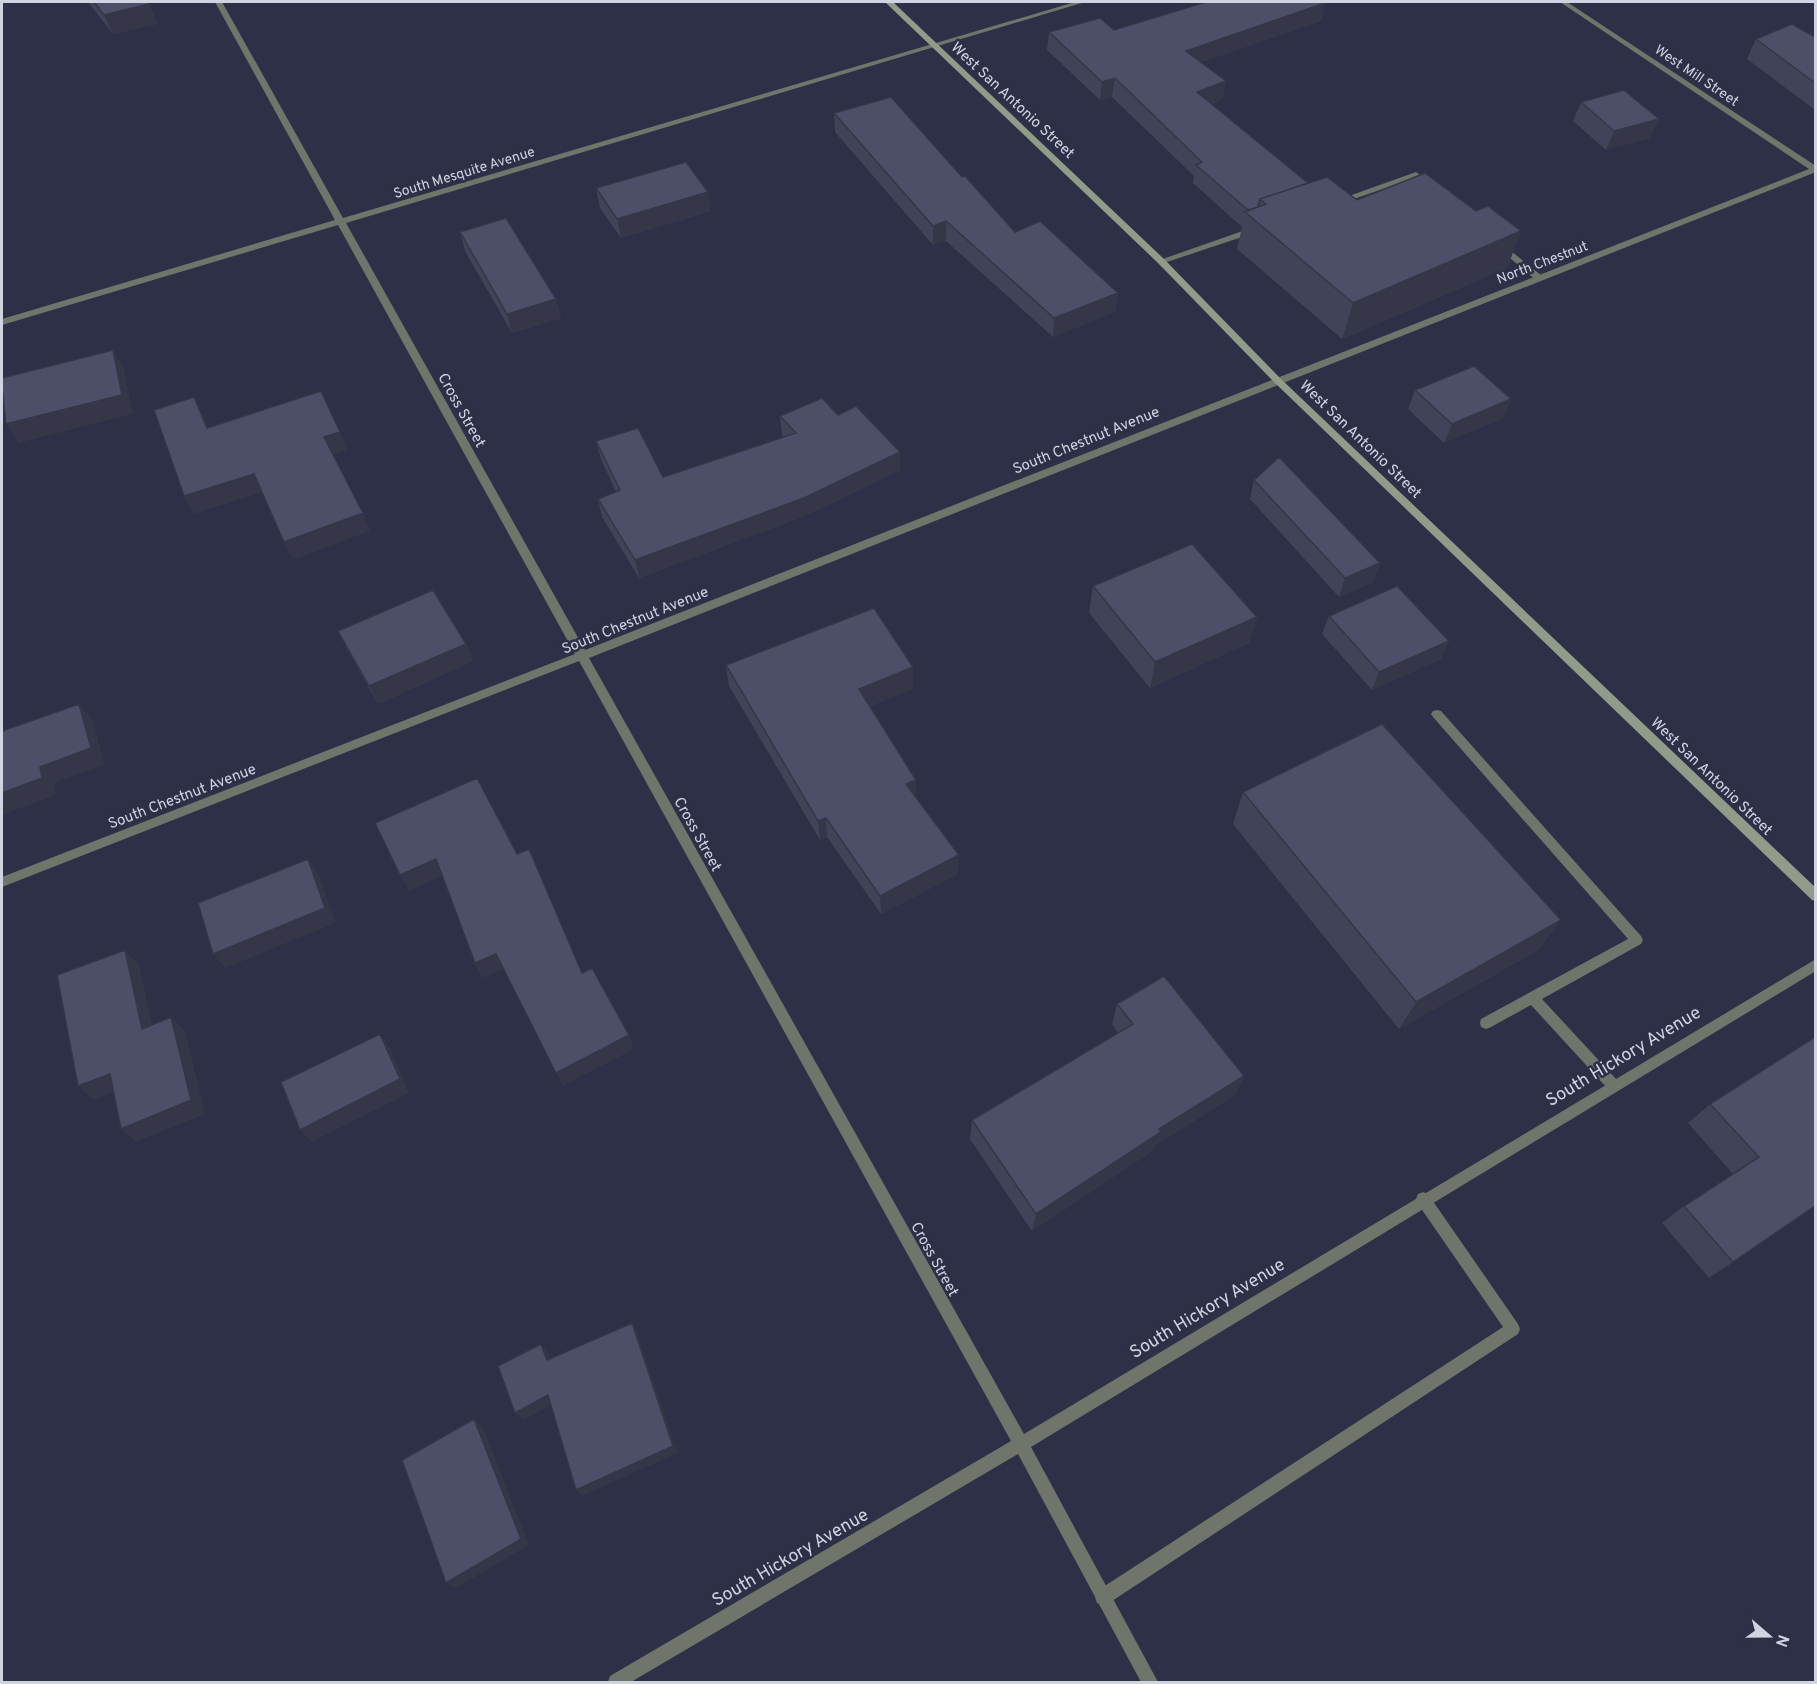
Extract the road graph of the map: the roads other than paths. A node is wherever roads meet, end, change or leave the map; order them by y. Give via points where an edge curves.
1 (218, 2) edge
2 (889, 2) edge
3 (1081, 2) edge
4 (1563, 2) edge
5 (933, 46) junction
6 (1815, 170) edge
7 (1442, 197) edge
8 (1327, 205) edge
9 (341, 223) junction
10 (1261, 228) edge
11 (1495, 241) edge
12 (1161, 261) junction
13 (1539, 278) junction
14 (2, 322) edge
15 (1277, 380) junction
16 (582, 657) junction
17 (1437, 714) dead end
18 (2, 882) edge
19 (1815, 896) edge
20 (1815, 964) edge
21 (1532, 997) junction
22 (1486, 1023) dead end
23 (1613, 1085) junction
24 (1423, 1199) junction
25 (1021, 1444) junction
26 (1103, 1597) junction
27 (616, 1683) edge
28 (1150, 1683) edge

1 - 9 street, Cross Street
2 - 5 main road, West San Antonio Street
3 - 5 street, South Mesquite Avenue
4 - 6 street, West Mill Street
5 - 9 street, South Mesquite Avenue
5 - 12 main road, West San Antonio Street
6 - 13 street, North Chestnut
7 - 8 street via 1416,175
9 - 14 street, South Mesquite Avenue
9 - 16 street, Cross Street
10 - 12 street
11 - 13 street
12 - 15 main road, West San Antonio Street
13 - 15 street, North Chestnut
15 - 16 street, South Chestnut Avenue
15 - 19 main road, West San Antonio Street
16 - 18 street, South Chestnut Avenue
16 - 25 street, Cross Street
17 - 21 street via 1637,940
20 - 23 street, South Hickory Avenue
21 - 22 street
21 - 23 street
23 - 24 street, South Hickory Avenue
24 - 25 street, South Hickory Avenue
24 - 26 street via 1513,1329
25 - 26 street, Cross Street
25 - 27 street, South Hickory Avenue
26 - 28 street, Cross Street

